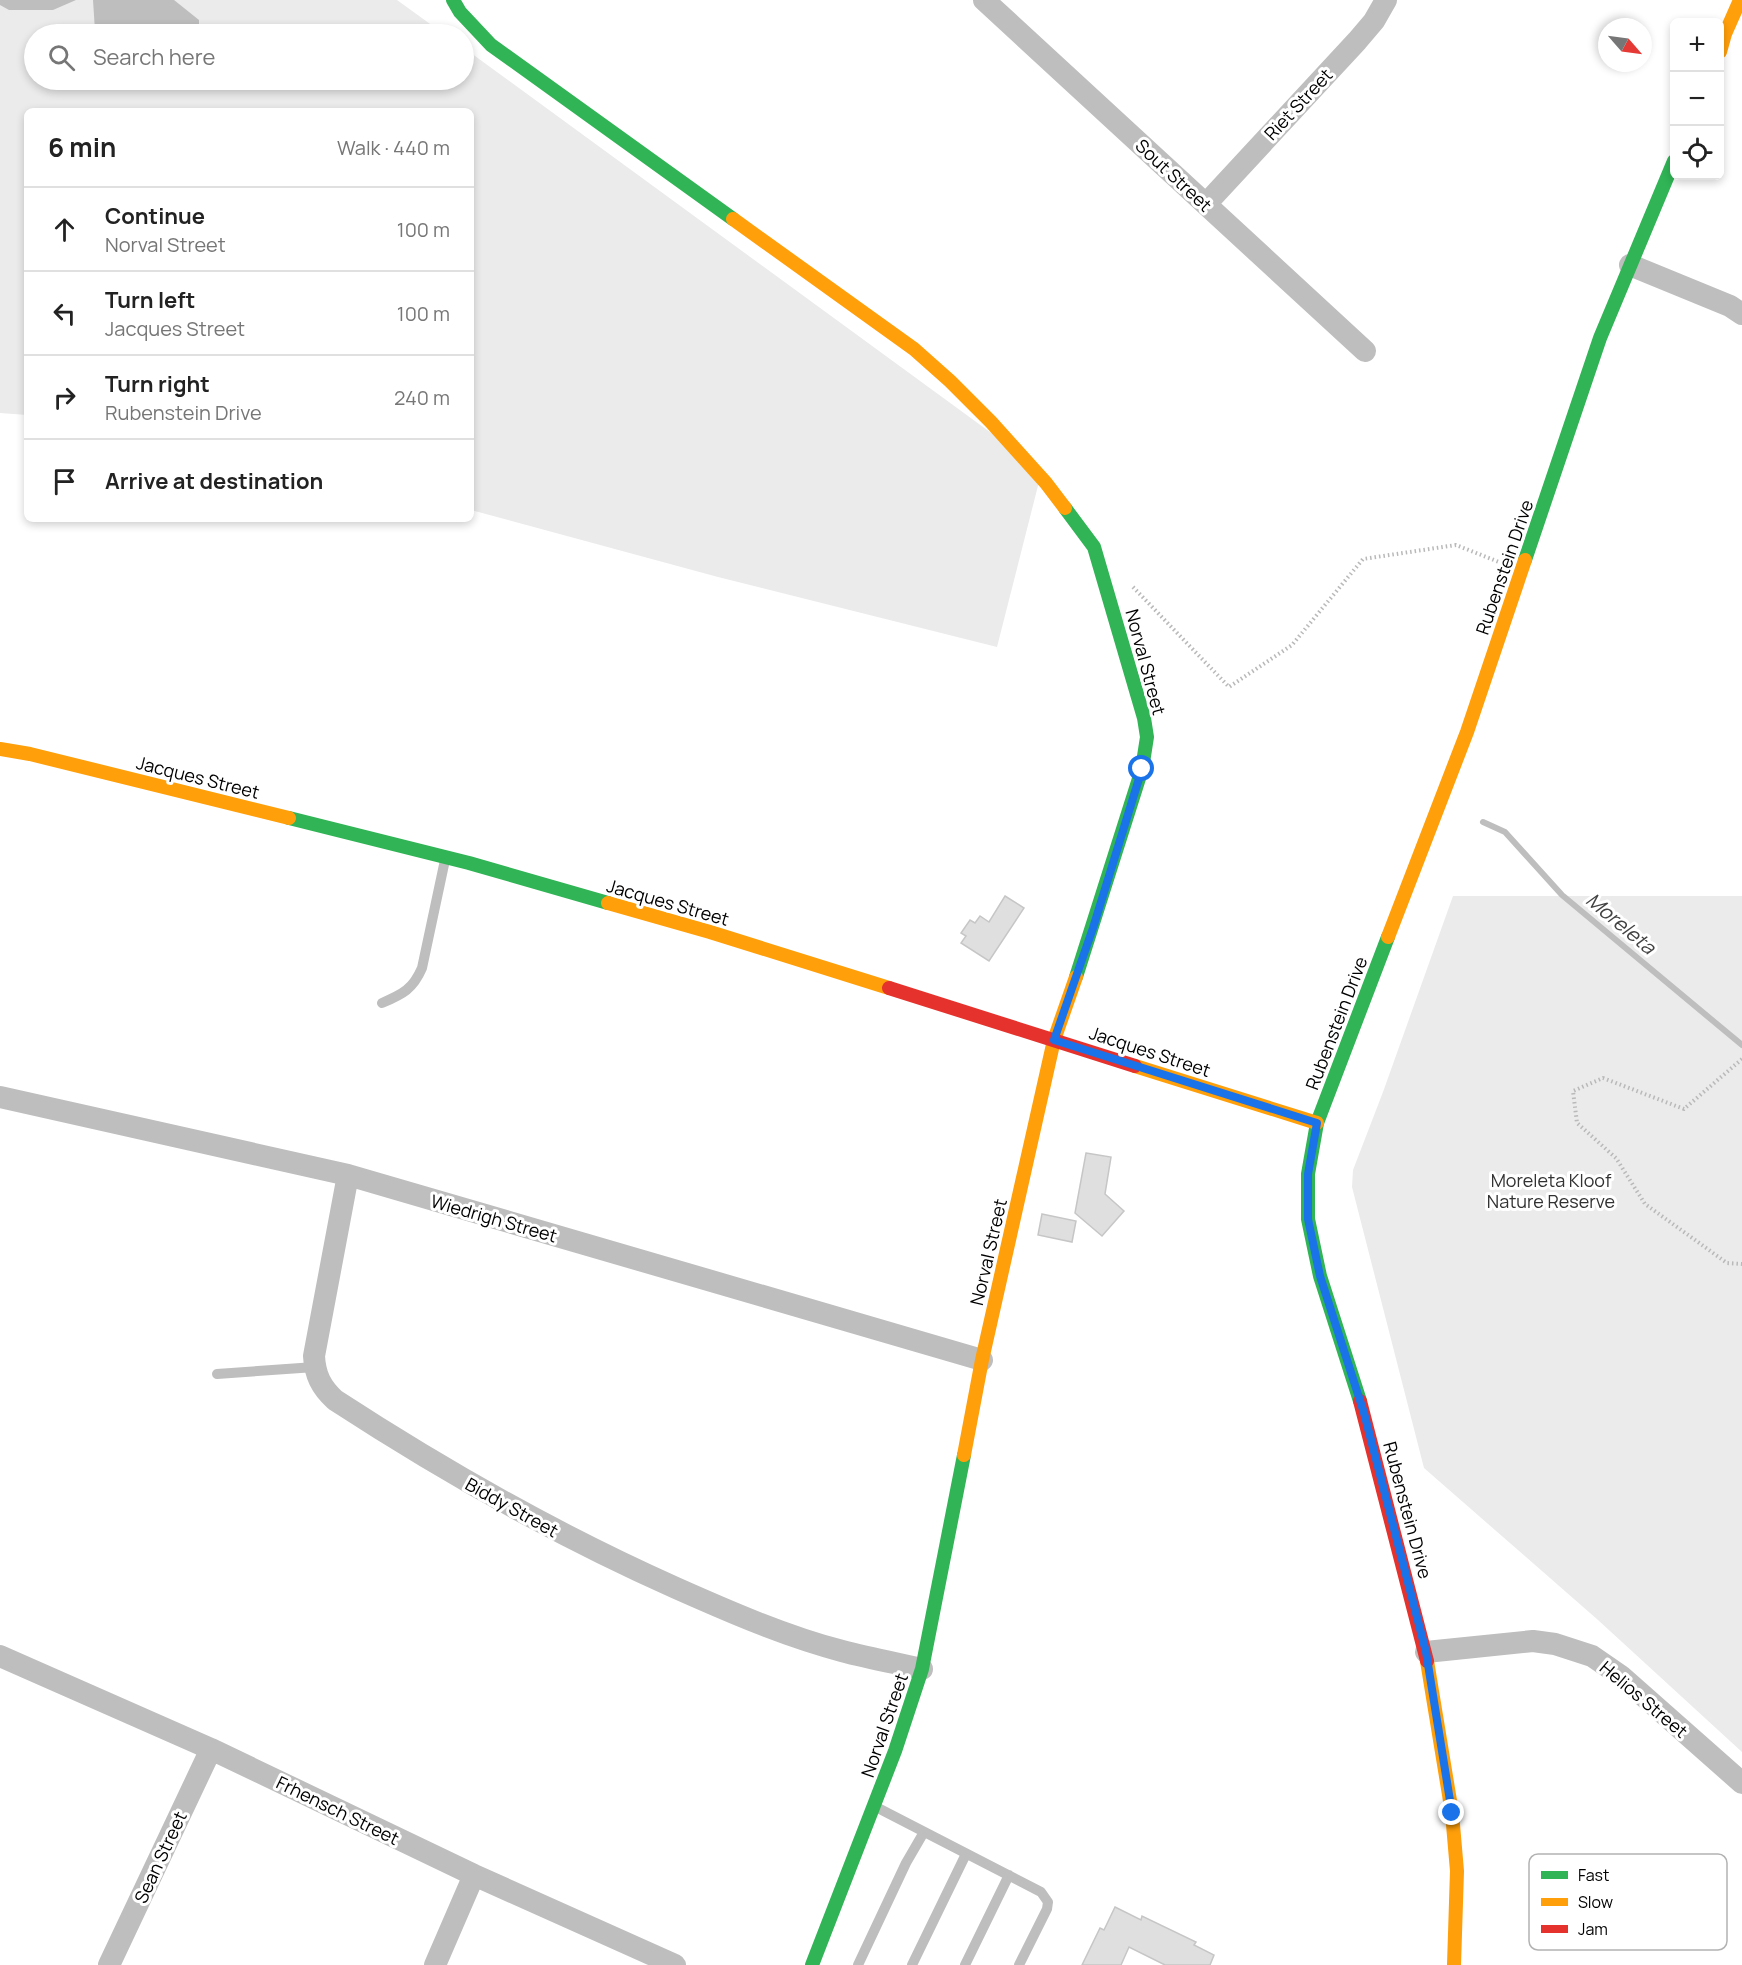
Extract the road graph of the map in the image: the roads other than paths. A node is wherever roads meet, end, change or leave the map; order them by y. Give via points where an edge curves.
1 (453, 0) edge
2 (985, 0) edge
3 (1386, 0) edge
4 (1740, 0) edge
5 (471, 24) edge
6 (474, 27) edge
7 (1724, 37) edge
8 (1734, 45) dead end
9 (1724, 56) edge
10 (1670, 170) edge
11 (1206, 204) junction
12 (1630, 265) junction
13 (1742, 314) edge
14 (1365, 351) dead end
15 (0, 748) edge
16 (445, 857) junction
17 (382, 1003) dead end
18 (1054, 1040) junction
19 (0, 1097) edge
20 (1317, 1123) junction
21 (348, 1175) junction
22 (982, 1360) junction
23 (315, 1367) junction
24 (217, 1374) dead end
25 (1426, 1652) junction
26 (0, 1656) edge
27 (922, 1669) junction
28 (211, 1749) junction
29 (1742, 1783) edge
30 (874, 1806) junction
31 (924, 1832) junction
32 (966, 1854) junction
33 (474, 1875) junction
34 (1009, 1875) junction
35 (109, 1965) edge
36 (435, 1965) edge
37 (675, 1965) edge
38 (812, 1965) edge
39 (858, 1965) edge
40 (912, 1965) edge
41 (964, 1965) edge
42 (1019, 1965) edge
43 (1454, 1965) edge

1 - 5 street, Norval Street
2 - 11 street, Sout Street
3 - 11 street, Riet Street via 1357,41
4 - 7 street
6 - 18 street, Norval Street via 491,45 915,350 1007,440 1046,483 1094,547 1144,718 1146,752 1093,928
8 - 9 street
10 - 12 street, Rubenstein Drive
11 - 14 street, Sout Street
12 - 13 street
12 - 20 street, Rubenstein Drive via 1600,338 1467,732
15 - 16 street, Jacques Street
16 - 17 lane via 422,968 415,984
16 - 18 street, Jacques Street via 710,932
18 - 20 street, Jacques Street
18 - 22 street, Norval Street
19 - 21 street, Wiedrigh Street
20 - 25 street, Rubenstein Drive via 1308,1174 1308,1219 1317,1265 1364,1413
21 - 22 street, Wiedrigh Street
21 - 23 street via 315,1344
22 - 27 street, Norval Street
23 - 24 lane
23 - 27 street, Biddy Street via 319,1382 335,1400 474,1487 584,1546 740,1616 841,1651
25 - 29 street, Helios Street via 1533,1641 1592,1656 1622,1676
25 - 43 street, Rubenstein Drive via 1454,1825
26 - 28 street, Frhensch Street
27 - 30 street, Norval Street
28 - 33 street, Frhensch Street
28 - 35 street, Sean Street
30 - 31 lane
30 - 38 street, Norval Street
31 - 32 lane
31 - 39 lane
32 - 34 lane
32 - 40 lane
33 - 36 street
33 - 37 street, Frhensch Street
34 - 41 lane
34 - 42 lane via 1041,1892 1048,1902

